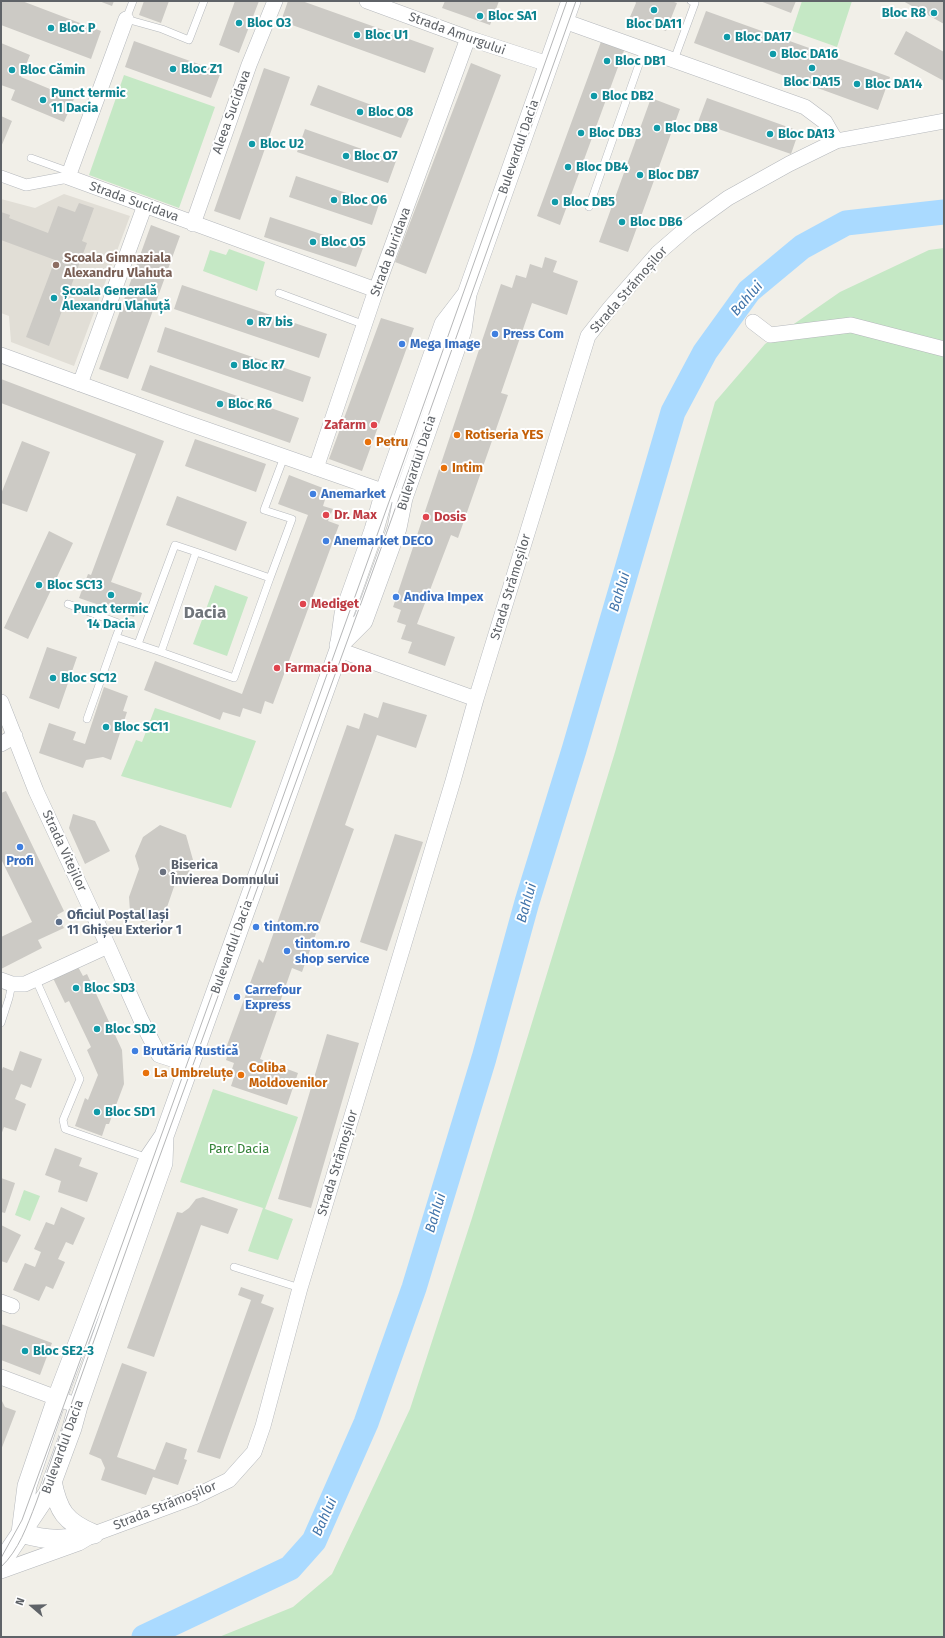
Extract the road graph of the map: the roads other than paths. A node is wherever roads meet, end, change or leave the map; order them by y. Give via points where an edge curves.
1 (133, 1) edge
2 (204, 1) edge
3 (275, 1) edge
4 (367, 1) edge
5 (571, 1) edge
6 (691, 1) edge
7 (126, 19) junction
8 (564, 21) junction
9 (468, 38) junction
10 (644, 50) junction
11 (674, 60) junction
12 (548, 64) junction
13 (944, 120) edge
14 (836, 141) junction
15 (31, 158) dead end
16 (69, 174) junction
17 (1, 176) edge
18 (144, 205) junction
19 (589, 207) dead end
20 (193, 224) junction
21 (376, 290) junction
22 (279, 293) dead end
23 (467, 294) junction
24 (753, 322) dead end
25 (365, 325) junction
26 (944, 349) edge
27 (1, 355) edge
28 (80, 384) junction
29 (284, 457) junction
30 (316, 468) junction
31 (385, 491) junction
32 (403, 498) junction
33 (196, 552) junction
34 (270, 578) junction
35 (68, 604) dead end
36 (116, 636) junction
37 (138, 644) junction
38 (339, 648) junction
39 (161, 652) junction
40 (476, 699) junction
41 (1, 702) edge
42 (87, 719) dead end
43 (15, 736) junction
44 (1, 744) edge
45 (108, 946) junction
46 (36, 980) junction
47 (7, 982) edge
48 (1, 1023) edge
49 (190, 1065) junction
50 (156, 1160) junction
51 (234, 1267) dead end
52 (300, 1288) junction
53 (1, 1377) edge
54 (57, 1398) junction
55 (78, 1406) junction
56 (52, 1481) junction
57 (21, 1533) junction
58 (94, 1534) junction
59 (3, 1564) edge

1 - 7 lane
2 - 7 lane via 189,40
3 - 20 street, Aleea Sucidava via 249,65
4 - 9 street, Strada Amurgului
5 - 8 street, Bulevardul Dacia
6 - 11 lane via 695,3
7 - 16 street
8 - 10 street
8 - 12 street, Bulevardul Dacia
9 - 12 street, Strada Amurgului
9 - 21 street, Strada Buridava
10 - 11 street
10 - 19 lane
11 - 14 street via 805,107 825,122
12 - 23 street, Bulevardul Dacia
13 - 14 street, Strada Strămoșilor
14 - 40 street, Strada Strămoșilor via 728,198 688,227 658,253 588,336
15 - 16 lane
16 - 17 street via 26,185
16 - 18 street, Strada Sucidava
18 - 20 street, Strada Sucidava
18 - 28 street
20 - 21 street, Strada Sucidava
21 - 25 street, Strada Buridava
22 - 25 lane
23 - 31 street, Bulevardul Dacia via 444,324
23 - 32 street, Bulevardul Dacia via 462,330
24 - 26 street via 770,335 850,325
25 - 30 street, Strada Buridava
27 - 28 street
28 - 29 street
29 - 30 street
29 - 34 lane via 264,510 292,519
30 - 31 street
31 - 32 street
31 - 38 street, Bulevardul Dacia via 344,614
32 - 38 street, Bulevardul Dacia via 397,528 363,621
33 - 34 lane
33 - 37 lane via 175,545
33 - 39 lane
34 - 39 lane via 234,678
35 - 36 lane via 121,624
36 - 37 lane
36 - 42 lane
37 - 39 lane
38 - 40 street
38 - 49 street, Bulevardul Dacia
40 - 52 street, Strada Strămoșilor
41 - 43 street, Strada Vitejilor
43 - 44 street
43 - 45 street, Strada Vitejilor via 36,791
45 - 46 street
45 - 49 street, Strada Vitejilor via 159,1055
46 - 47 street via 25,984
46 - 50 lane via 80,1080 63,1120 65,1129
47 - 48 lane via 10,998
49 - 50 street, Bulevardul Dacia
50 - 54 street, Bulevardul Dacia
50 - 55 street, Bulevardul Dacia
51 - 52 lane
52 - 58 street, Strada Strămoșilor via 254,1452 229,1480 194,1497
53 - 54 street
54 - 55 street
54 - 57 street, Bulevardul Dacia via 27,1486
55 - 56 street, Bulevardul Dacia
56 - 57 street, Bulevardul Dacia via 48,1493
56 - 58 street via 56,1502 66,1517 81,1529
57 - 58 street via 38,1538 64,1540
57 - 59 street
58 - 59 street, Strada Strămoșilor via 79,1543

